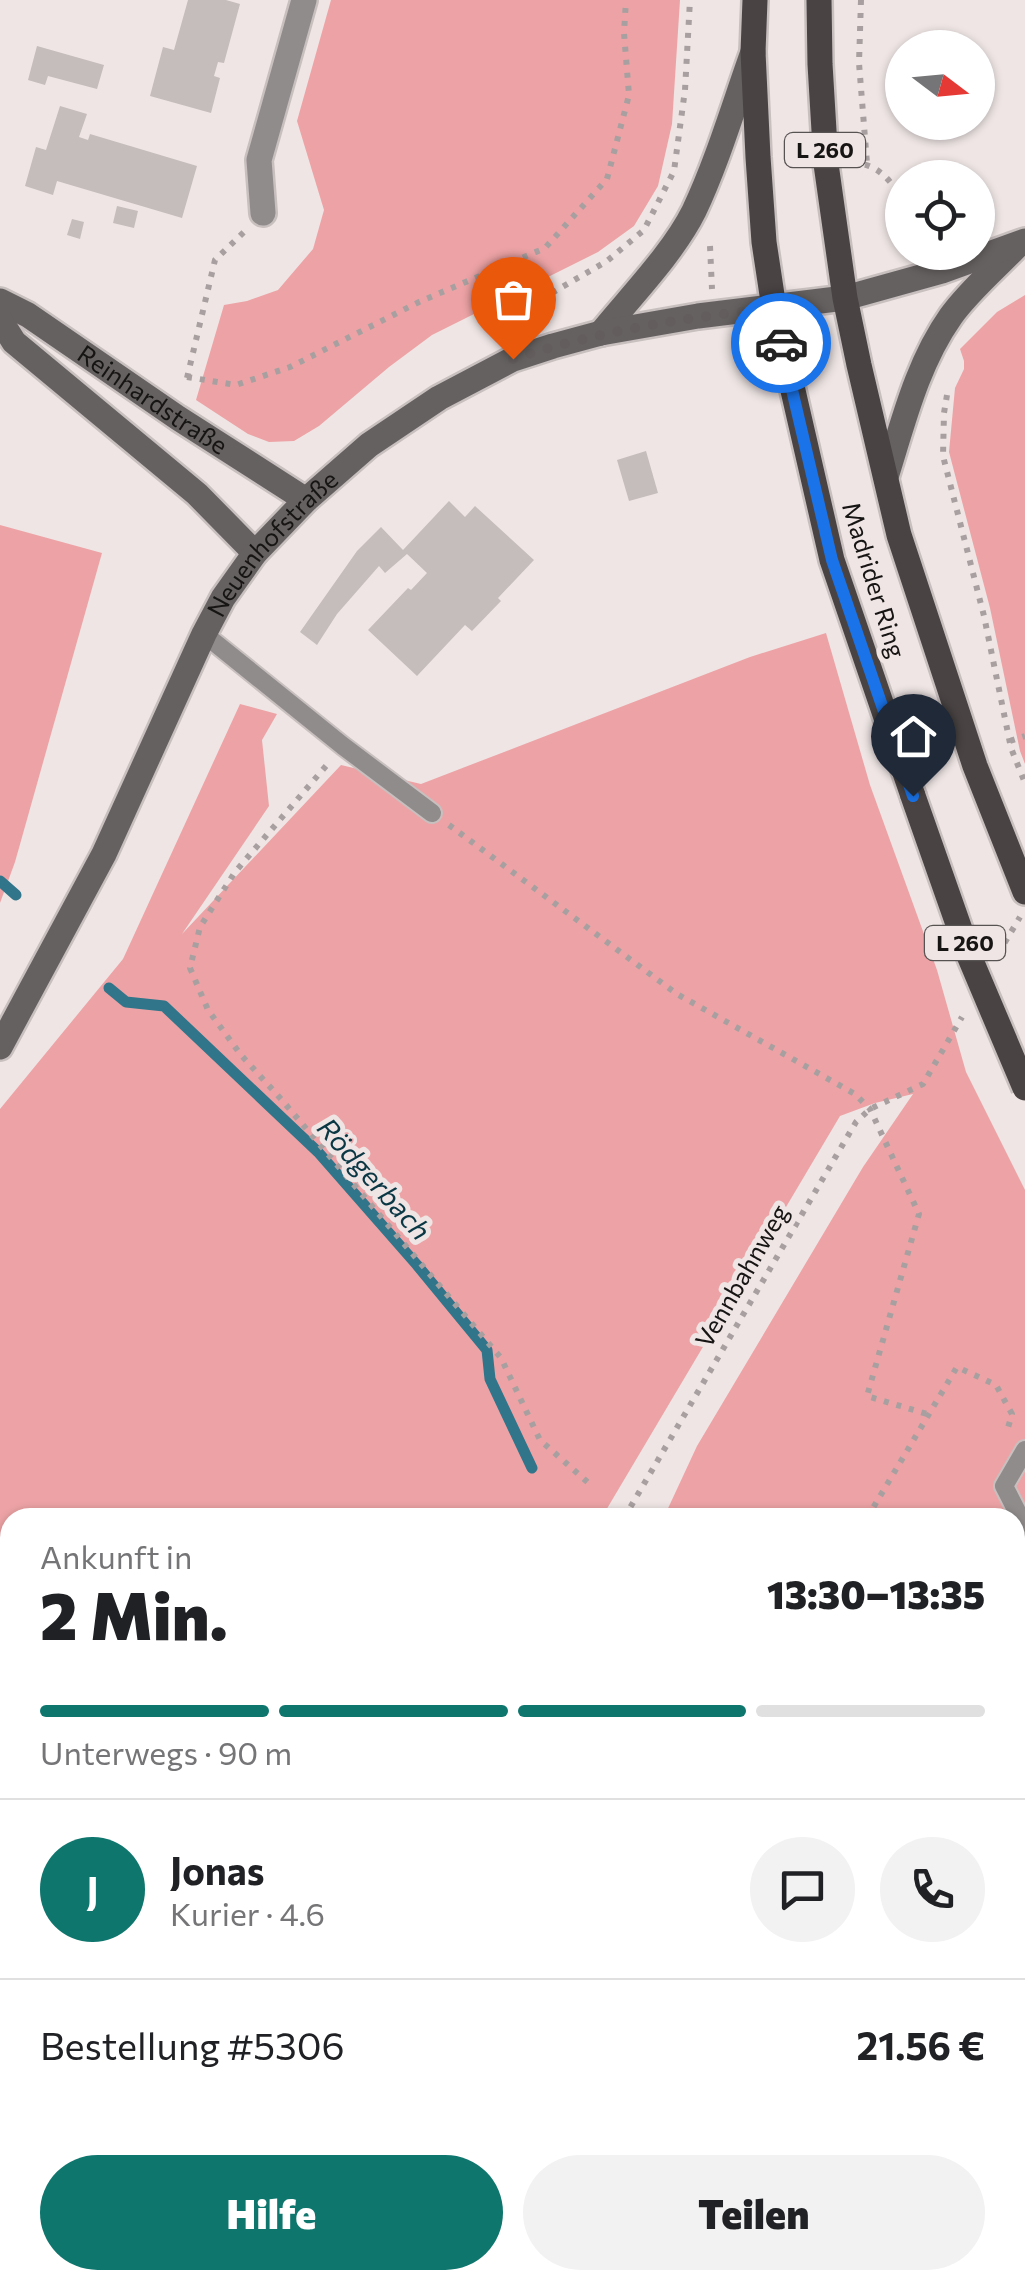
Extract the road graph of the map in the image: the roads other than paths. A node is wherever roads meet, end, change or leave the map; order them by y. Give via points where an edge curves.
1 (304, 0) edge
2 (755, 0) edge
3 (819, 0) edge
4 (753, 52) junction
5 (263, 214) road end
6 (1022, 242) edge
7 (844, 298) junction
8 (0, 301) edge
9 (774, 308) junction
10 (0, 320) edge
11 (601, 334) junction
12 (886, 478) junction
13 (306, 500) junction
14 (255, 553) junction
15 (204, 634) junction
16 (432, 813) road end
17 (1025, 892) edge
18 (0, 1047) edge
19 (1025, 1088) edge
20 (1025, 1450) edge
21 (1015, 1508) edge

1 - 5 street via 259,160
2 - 4 main road, Madrider Ring / L 260
3 - 7 main road, Madrider Ring / L 260 via 826,164
4 - 9 main road, Madrider Ring / L 260
4 - 11 street via 692,213
6 - 7 street
6 - 12 street via 952,315 934,346
7 - 9 street
7 - 12 main road, Madrider Ring / L 260
8 - 13 street, Reinhardstraße
9 - 11 street, Neuenhofstraße
9 - 19 main road, Madrider Ring / L 260, bridge via 832,560 970,958
10 - 14 street, Reinhardstraße via 14,342 196,494
11 - 13 street, Neuenhofstraße via 513,359 439,398
12 - 17 main road, Madrider Ring / L 260 via 975,766
13 - 14 street, Neuenhofstraße
14 - 15 street, Neuenhofstraße
15 - 16 lane
15 - 18 street, Neuenhofstraße via 104,854
20 - 21 lane via 1004,1486

